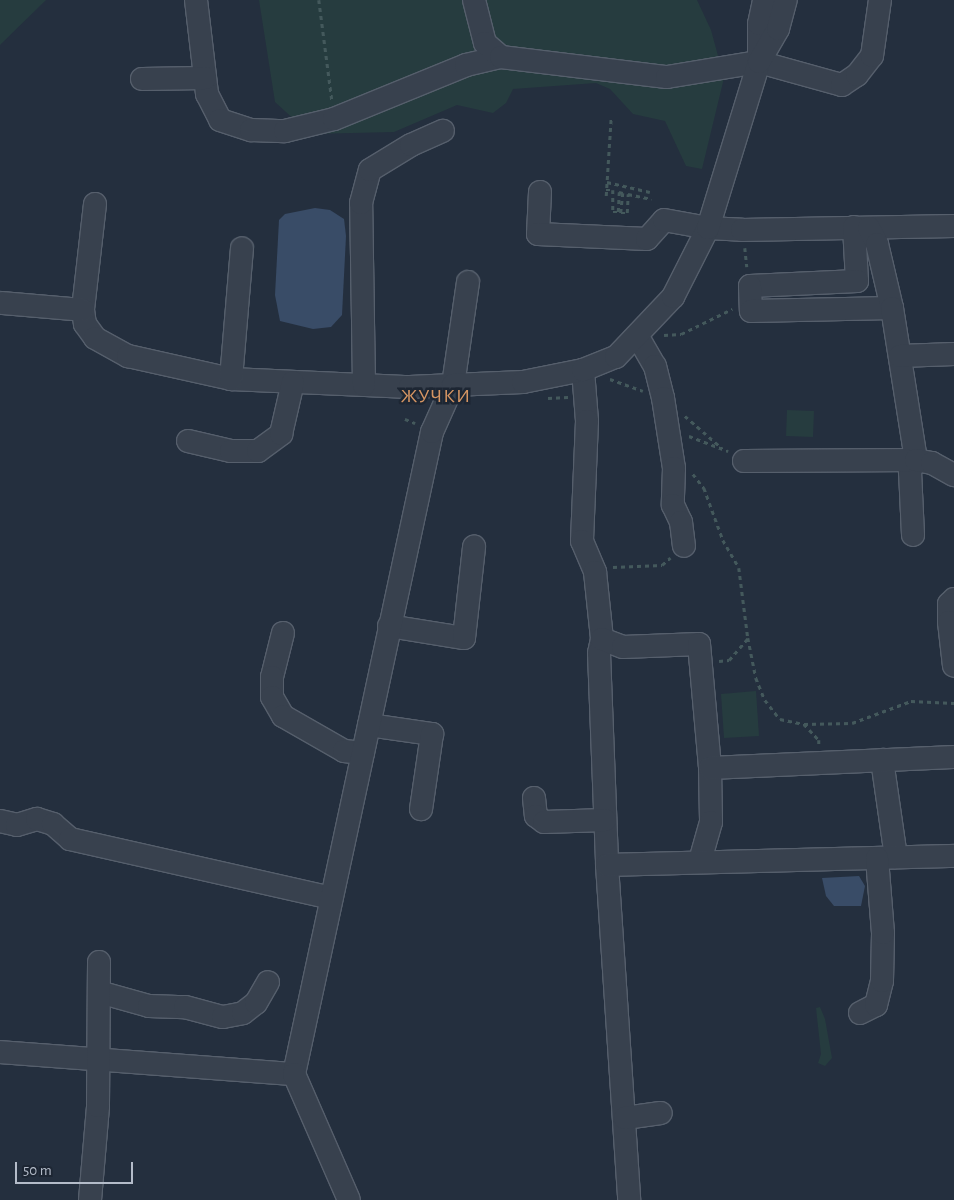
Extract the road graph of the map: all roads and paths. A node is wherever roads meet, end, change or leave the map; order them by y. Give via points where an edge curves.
1 (196, 0) edge
2 (319, 0) edge
3 (474, 0) edge
4 (764, 0) edge
5 (786, 0) edge
6 (880, 0) edge
7 (501, 57) junction
8 (760, 62) junction
9 (205, 78) junction
10 (142, 79) dead end
11 (611, 117) dead end
12 (334, 119) junction
13 (443, 130) dead end
14 (607, 182) junction
15 (606, 190) junction
16 (540, 192) dead end
17 (650, 192) dead end
18 (606, 196) dead end
19 (651, 199) dead end
20 (95, 204) dead end
21 (954, 226) edge
22 (708, 228) junction
23 (861, 228) junction
24 (742, 230) junction
25 (242, 248) dead end
26 (468, 282) dead end
27 (750, 286) junction
28 (2, 303) dead end
29 (892, 308) junction
30 (83, 310) junction
31 (638, 337) junction
32 (954, 354) edge
33 (900, 356) junction
34 (583, 370) junction
35 (231, 379) junction
36 (293, 382) junction
37 (364, 385) junction
38 (453, 385) junction
39 (569, 396) dead end
40 (540, 398) dead end
41 (669, 427) junction
42 (188, 441) dead end
43 (916, 460) junction
44 (744, 461) joint
45 (687, 467) dead end
46 (954, 475) edge
47 (913, 535) dead end
48 (684, 546) joint
49 (474, 547) dead end
50 (595, 572) junction
51 (954, 599) edge
52 (389, 626) junction
53 (283, 633) dead end
54 (748, 638) junction
55 (602, 639) junction
56 (701, 663) junction
57 (954, 666) edge
58 (954, 703) edge
59 (804, 724) junction
60 (368, 725) junction
61 (363, 753) junction
62 (954, 757) edge
63 (882, 760) junction
64 (820, 762) junction
65 (710, 768) junction
66 (534, 798) dead end
67 (421, 809) dead end
68 (605, 820) junction
69 (0, 821) edge
70 (954, 856) edge
71 (886, 858) junction
72 (700, 861) junction
73 (607, 866) junction
74 (331, 898) junction
75 (99, 962) dead end
76 (268, 982) dead end
77 (99, 992) junction
78 (860, 1013) dead end
79 (0, 1052) edge
80 (98, 1060) junction
81 (294, 1074) junction
82 (661, 1113) dead end
83 (625, 1118) junction
84 (624, 1199) edge
85 (90, 1200) edge
86 (349, 1200) edge

1 - 9 street
2 - 12 path
3 - 7 street via 485,43
4 - 8 street via 759,24
5 - 8 street via 778,29
6 - 8 street via 872,56 857,76 842,84
7 - 8 street via 666,77
7 - 12 street via 466,65
8 - 22 street
9 - 10 street
9 - 12 street via 206,94 220,120 251,130 285,131
11 - 14 path
13 - 37 street via 370,170 361,203
14 - 15 path
14 - 17 path
15 - 18 path
15 - 19 path via 613,190 612,212 618,212 619,192 623,193 621,213 627,213 628,194
16 - 22 street via 538,234 647,239 664,220
20 - 30 street
21 - 23 street
22 - 24 street
22 - 31 street via 673,297
23 - 24 street
23 - 27 street via 857,281
23 - 29 street via 878,244
24 - 27 path
25 - 35 street
26 - 38 street
27 - 29 street via 751,312
27 - 31 path via 730,312 681,334
28 - 30 street
29 - 33 street
30 - 35 street via 85,324 95,338 128,356
31 - 34 street via 616,357
31 - 41 street via 655,366
32 - 33 street
33 - 43 street
34 - 38 street via 523,382
34 - 50 street via 588,420 582,541
35 - 36 street
36 - 37 street
36 - 42 street via 281,434 258,451 231,451
37 - 38 street
38 - 52 street via 432,432 423,463
39 - 40 path
41 - 44 path via 722,448
41 - 48 street via 674,468 673,505 681,522
43 - 44 street
43 - 46 street via 932,463
43 - 47 street via 910,471
45 - 54 path via 704,488 723,540 739,568
48 - 50 path via 662,565 616,566
49 - 52 street via 464,638
50 - 55 street
51 - 57 street via 949,613
52 - 60 street
53 - 61 street via 272,677 272,697 283,716 344,751
54 - 56 path via 729,660
54 - 59 path via 756,678 765,700 780,719
55 - 56 street via 623,647 700,644
55 - 68 street via 599,653
56 - 65 street
58 - 59 path via 911,701 852,723
59 - 64 path via 819,740
60 - 61 street
60 - 67 street via 432,734
61 - 74 street
62 - 63 street
63 - 64 street
63 - 71 street
64 - 65 street
65 - 72 street via 711,822
66 - 68 street via 536,816 544,822
68 - 73 street
69 - 74 street via 17,824 37,819 53,824 70,839
70 - 71 street
71 - 72 street
71 - 78 street via 882,981 876,1005
72 - 73 street
73 - 83 street
74 - 81 street
75 - 77 street
76 - 77 street via 256,1003 243,1013 223,1017 185,1007 149,1006
77 - 80 street
79 - 80 street
80 - 81 street
80 - 85 street via 98,1106
81 - 86 street
82 - 83 street
83 - 84 street

